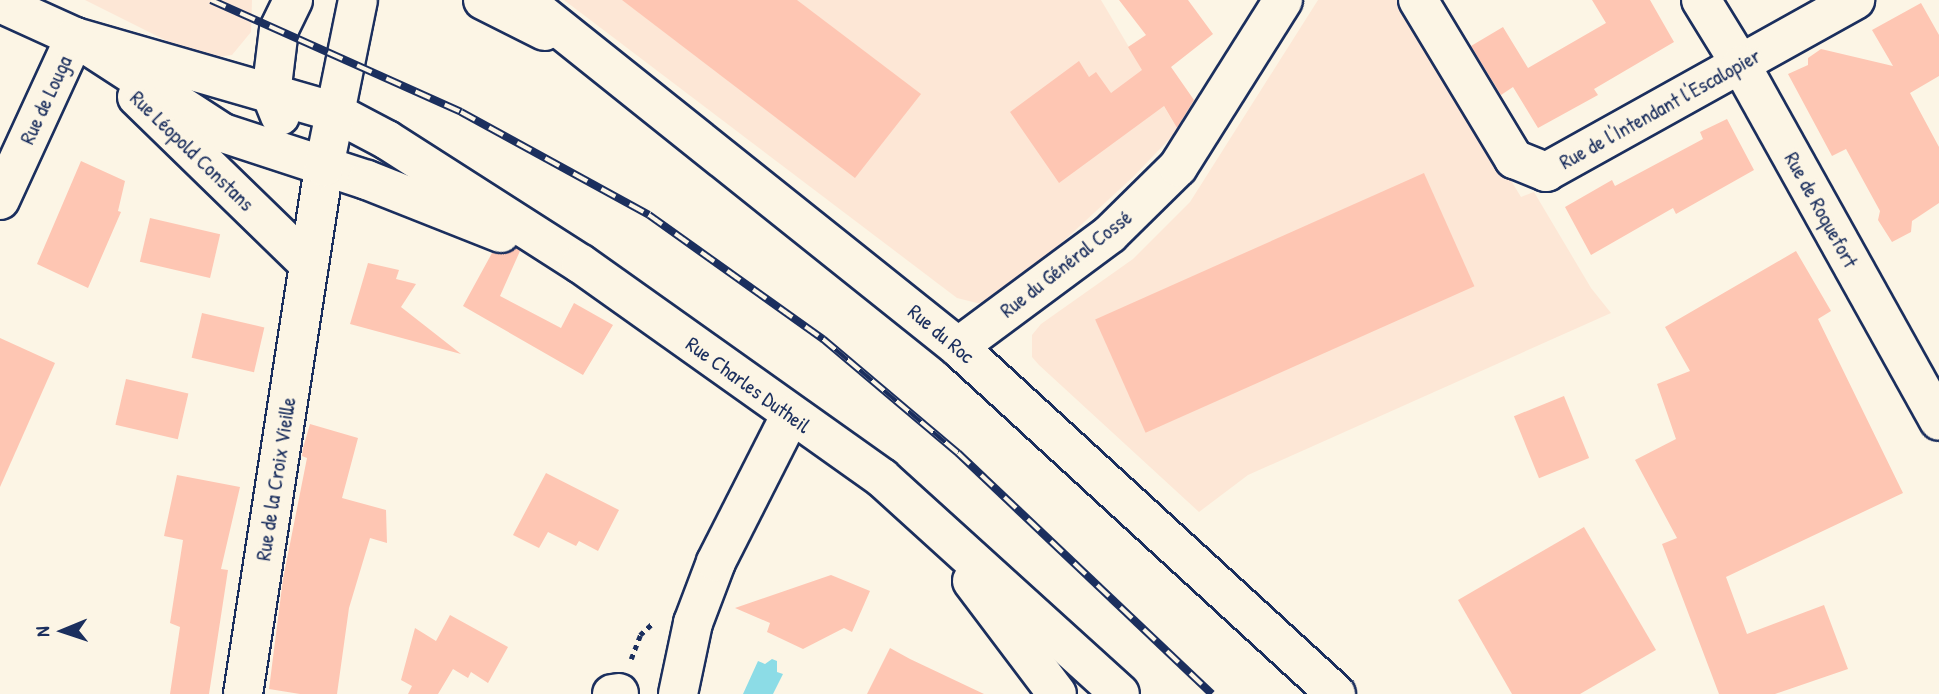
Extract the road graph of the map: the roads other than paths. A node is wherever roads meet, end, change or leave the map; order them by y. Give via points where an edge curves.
1 (483, 0) edge
2 (524, 0) edge
3 (542, 0) edge
4 (1283, 0) edge
5 (1418, 0) edge
6 (1701, 0) edge
7 (1855, 0) edge
8 (0, 3) edge
9 (362, 3) edge
10 (284, 10) edge
11 (75, 37) junction
12 (585, 50) junction
13 (1741, 65) junction
14 (271, 94) junction
15 (334, 112) junction
16 (312, 163) junction
17 (0, 200) edge
18 (309, 264) junction
19 (581, 264) junction
20 (958, 346) junction
21 (790, 416) junction
22 (1939, 421) edge
23 (915, 507) junction
24 (619, 693) edge
25 (243, 694) edge
26 (612, 694) edge
27 (678, 694) edge
28 (1057, 694) edge
29 (1120, 694) edge
30 (1336, 694) edge

1 - 12 street
2 - 12 street, Rue du Roc
3 - 12 street
4 - 20 street, Rue du Général Cossé via 1178,167 1110,234
5 - 13 street, Rue de l'Intendant l'Escalopier via 1514,159 1546,172
6 - 13 street, Rue de Roquefort
7 - 13 street, Rue de l'Intendant l'Escalopier
8 - 11 street, Rue Léopold Constans
9 - 15 street, Rue de la Croix Vieille
10 - 14 street
11 - 14 street, Rue Léopold Constans
11 - 16 street, Rue Léopold Constans via 223,133
11 - 17 street, Rue de Louga
11 - 18 street, Rue Léopold Constans
12 - 20 street, Rue du Roc
13 - 22 street, Rue de Roquefort
14 - 15 street, Rue Léopold Constans
14 - 16 street, Rue de la Croix Vieille
15 - 16 street, Rue de la Croix Vieille
15 - 19 street, Rue Charles Dutheil via 378,134
16 - 18 street, Rue de la Croix Vieille
16 - 19 street, Rue Charles Dutheil
18 - 25 street, Rue de la Croix Vieille
19 - 21 street, Rue Charles Dutheil
20 - 30 street, Rue du Roc
21 - 23 street, Rue Charles Dutheil via 882,478
21 - 27 street via 716,562 693,623
23 - 28 street, Rue Charles Dutheil
23 - 29 street, Rue Charles Dutheil
24 - 26 street

